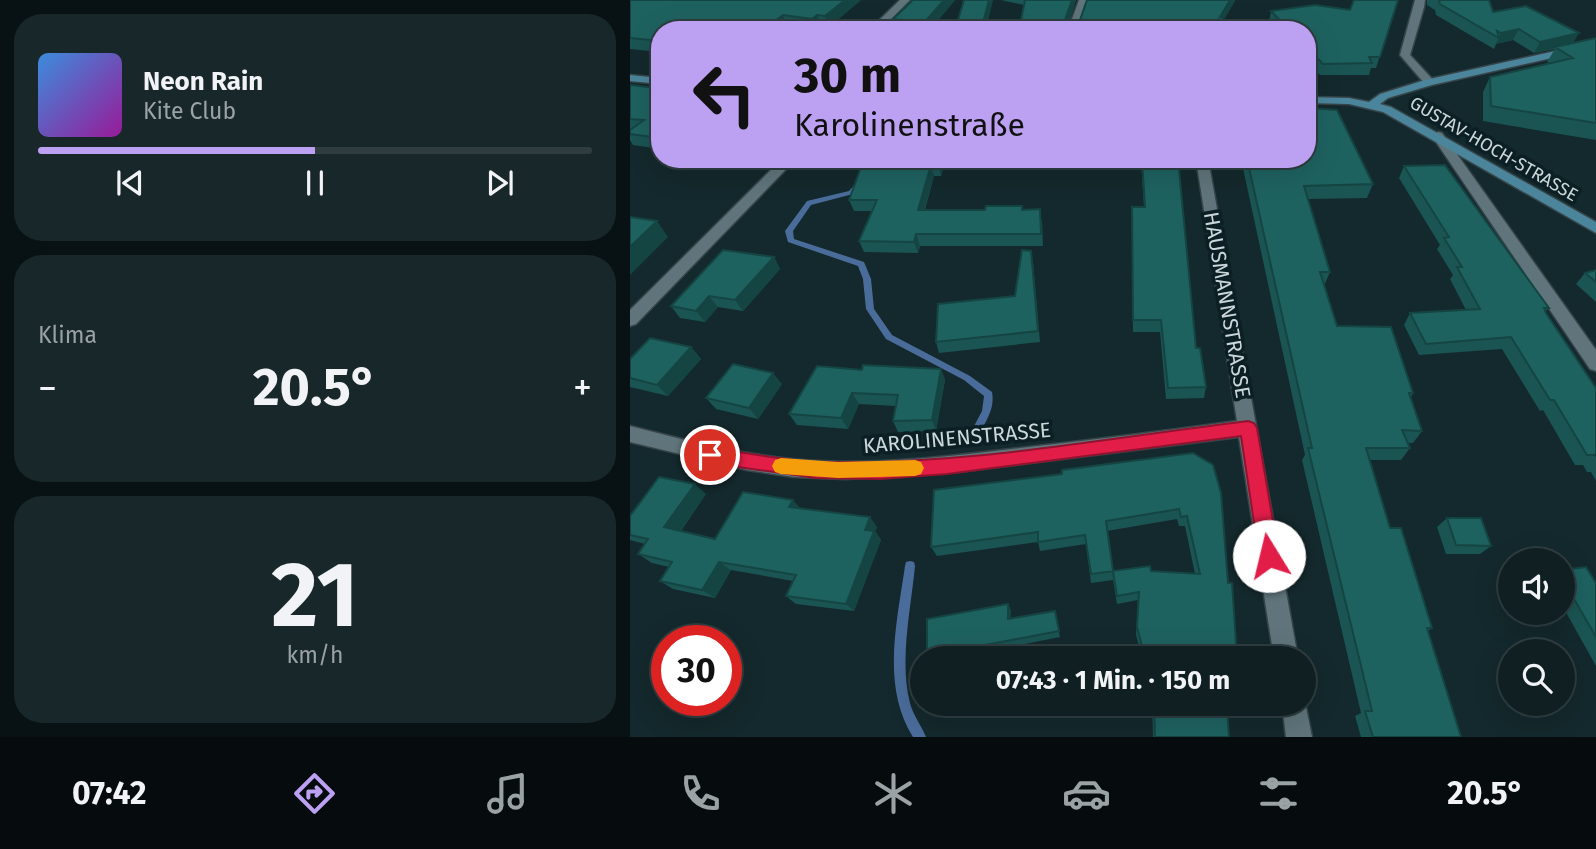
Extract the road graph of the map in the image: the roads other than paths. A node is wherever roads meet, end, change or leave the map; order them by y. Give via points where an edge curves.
1 (905, 0) edge
2 (1084, 0) edge
3 (1420, 0) edge
4 (883, 21) edge
5 (1076, 21) edge
6 (1596, 46) edge
7 (630, 78) edge
8 (651, 80) edge
9 (1429, 82) junction
10 (1316, 100) edge
11 (1373, 104) junction
12 (1438, 136) junction
13 (781, 168) edge
14 (1204, 168) edge
15 (1596, 228) edge
16 (630, 320) edge
17 (1596, 364) edge
18 (1248, 428) junction
19 (630, 434) edge
20 (1284, 646) edge
21 (1296, 716) edge
22 (1299, 737) edge

1 - 4 street
2 - 5 street
3 - 9 street via 1405,55
6 - 9 main road
7 - 8 main road
9 - 11 main road
10 - 11 main road
11 - 12 main road, GUSTAV-HOCH-STRASSE
12 - 15 main road, GUSTAV-HOCH-STRASSE
12 - 17 street
13 - 16 street
14 - 18 street, HAUSMANNSTRASSE
18 - 19 street, KAROLINENSTRASSE via 880,471 760,464
18 - 20 street, HAUSMANNSTRASSE
21 - 22 street

